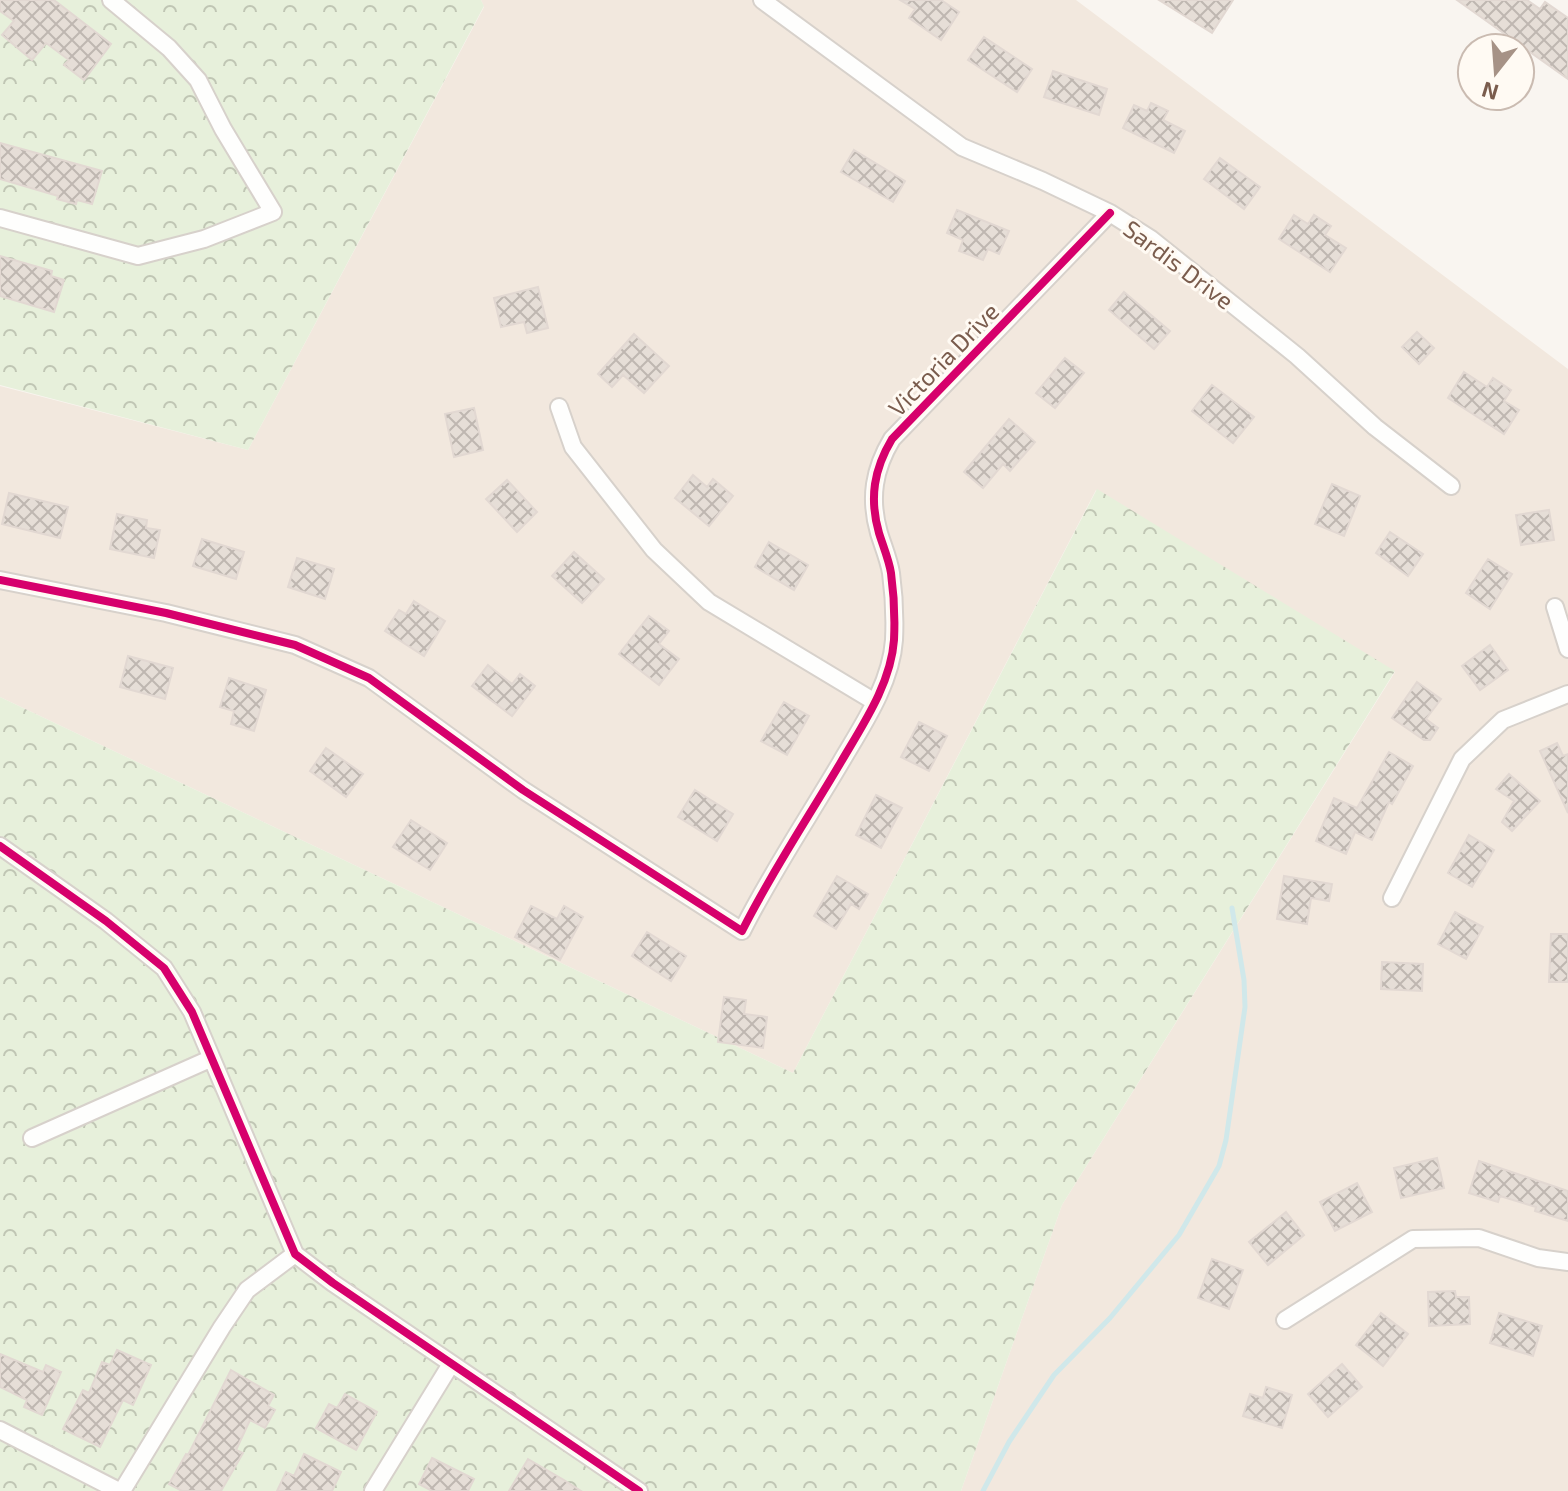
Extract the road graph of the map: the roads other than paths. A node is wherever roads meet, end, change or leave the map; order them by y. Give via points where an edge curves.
1 (111, 0) edge
2 (762, 0) edge
3 (1110, 213) junction
4 (0, 218) edge
5 (559, 407) dead end
6 (1451, 486) dead end
7 (0, 580) edge
8 (1555, 607) dead end
9 (1568, 649) edge
10 (1568, 694) edge
11 (875, 702) junction
12 (0, 846) edge
13 (1392, 898) dead end
14 (210, 1059) junction
15 (32, 1138) dead end
16 (295, 1254) junction
17 (1568, 1262) edge
18 (1285, 1320) dead end
19 (451, 1364) junction
20 (0, 1430) edge
21 (121, 1491) edge
22 (373, 1491) edge
23 (639, 1491) edge

1 - 4 street via 198,80 273,212 204,239 138,256
2 - 3 street, Sardis Drive via 962,147
3 - 6 street, Sardis Drive via 1151,239
3 - 11 street, Victoria Drive via 892,439 879,462 874,493 877,528 891,571 894,644
5 - 11 street via 573,447 654,550 698,592
7 - 11 street, Victoria Drive via 281,642 369,678 523,790 742,931
8 - 9 street
10 - 13 street via 1503,720 1462,759
12 - 14 street via 164,968 192,1012
14 - 15 street
14 - 16 street
16 - 19 street
16 - 21 street via 247,1290
17 - 18 street via 1479,1238 1413,1239
19 - 22 street
19 - 23 street
20 - 21 street

